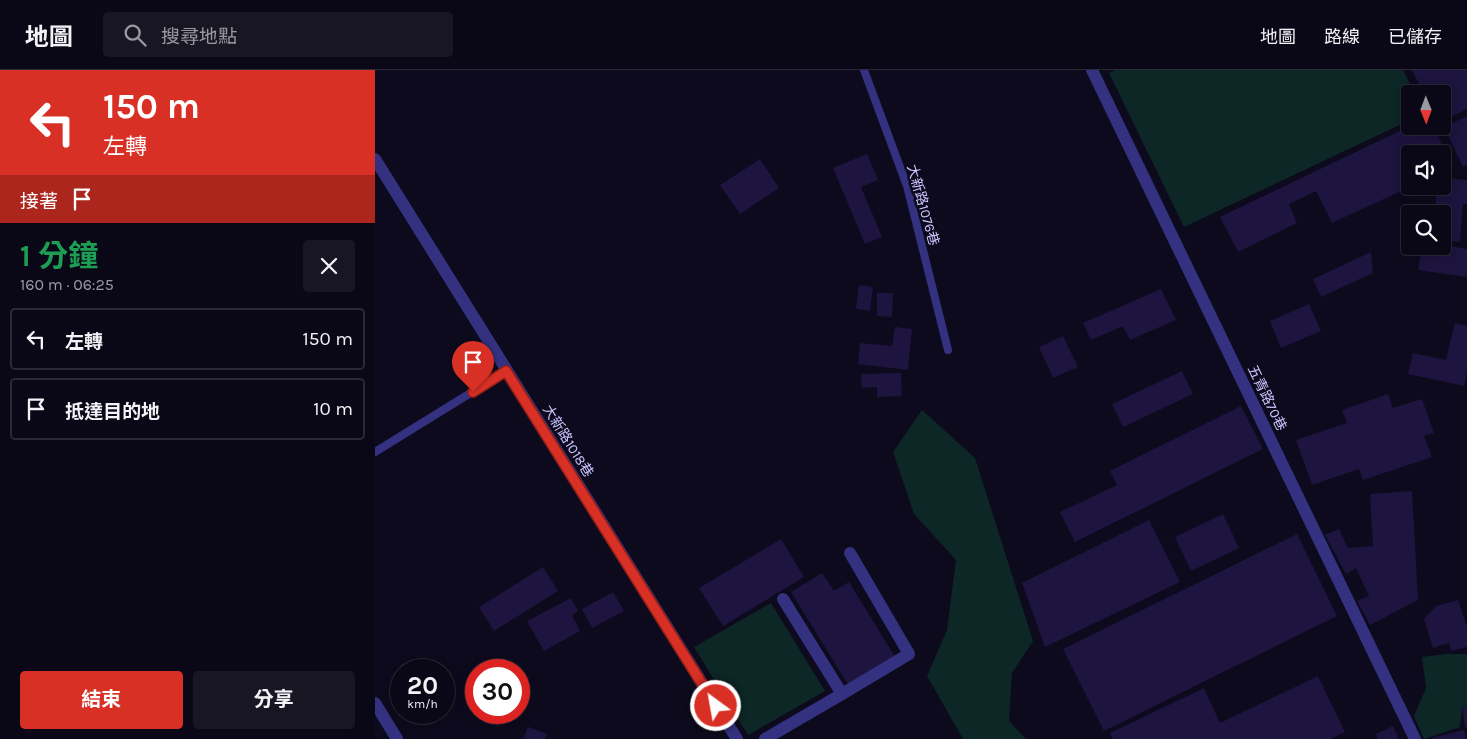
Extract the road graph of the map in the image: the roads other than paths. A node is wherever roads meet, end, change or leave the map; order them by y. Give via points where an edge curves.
1 (864, 70) edge
2 (1092, 70) edge
3 (375, 159) edge
4 (949, 350) dead end
5 (506, 371) junction
6 (375, 452) edge
7 (850, 553) dead end
8 (783, 599) dead end
9 (842, 694) junction
10 (375, 703) edge
11 (397, 739) edge
12 (737, 739) edge
13 (765, 739) edge
14 (1415, 739) edge

1 - 4 lane, 大新路1076巷 via 907,186
2 - 14 street, 五青路70巷
3 - 5 street, 大新路1018巷
5 - 6 lane
5 - 12 street, 大新路1018巷
7 - 9 street via 909,654
8 - 9 street
9 - 13 street
10 - 11 street

